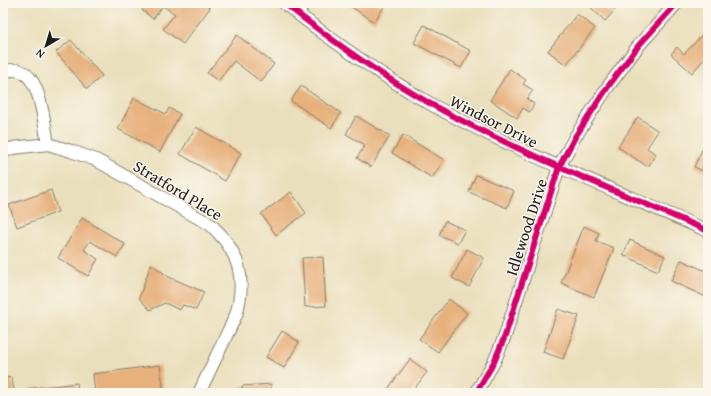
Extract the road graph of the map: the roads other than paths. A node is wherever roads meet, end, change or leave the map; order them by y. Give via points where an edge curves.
1 (284, 3) edge
2 (305, 3) edge
3 (677, 3) edge
4 (297, 13) junction
5 (3, 72) edge
6 (48, 144) junction
7 (3, 152) edge
8 (559, 167) junction
9 (708, 231) edge
10 (199, 393) edge
11 (476, 393) edge

1 - 4 street, Windsor Drive
2 - 4 street
3 - 8 street, Idlewood Drive via 639,45 607,88
4 - 8 street, Windsor Drive via 435,106
5 - 6 street via 20,70 30,77 39,96
6 - 7 street, Stratford Place via 13,148
6 - 10 street, Stratford Place via 96,160 211,225 233,250 242,287 240,302
8 - 9 street, Windsor Drive
8 - 11 street, Idlewood Drive via 505,336

